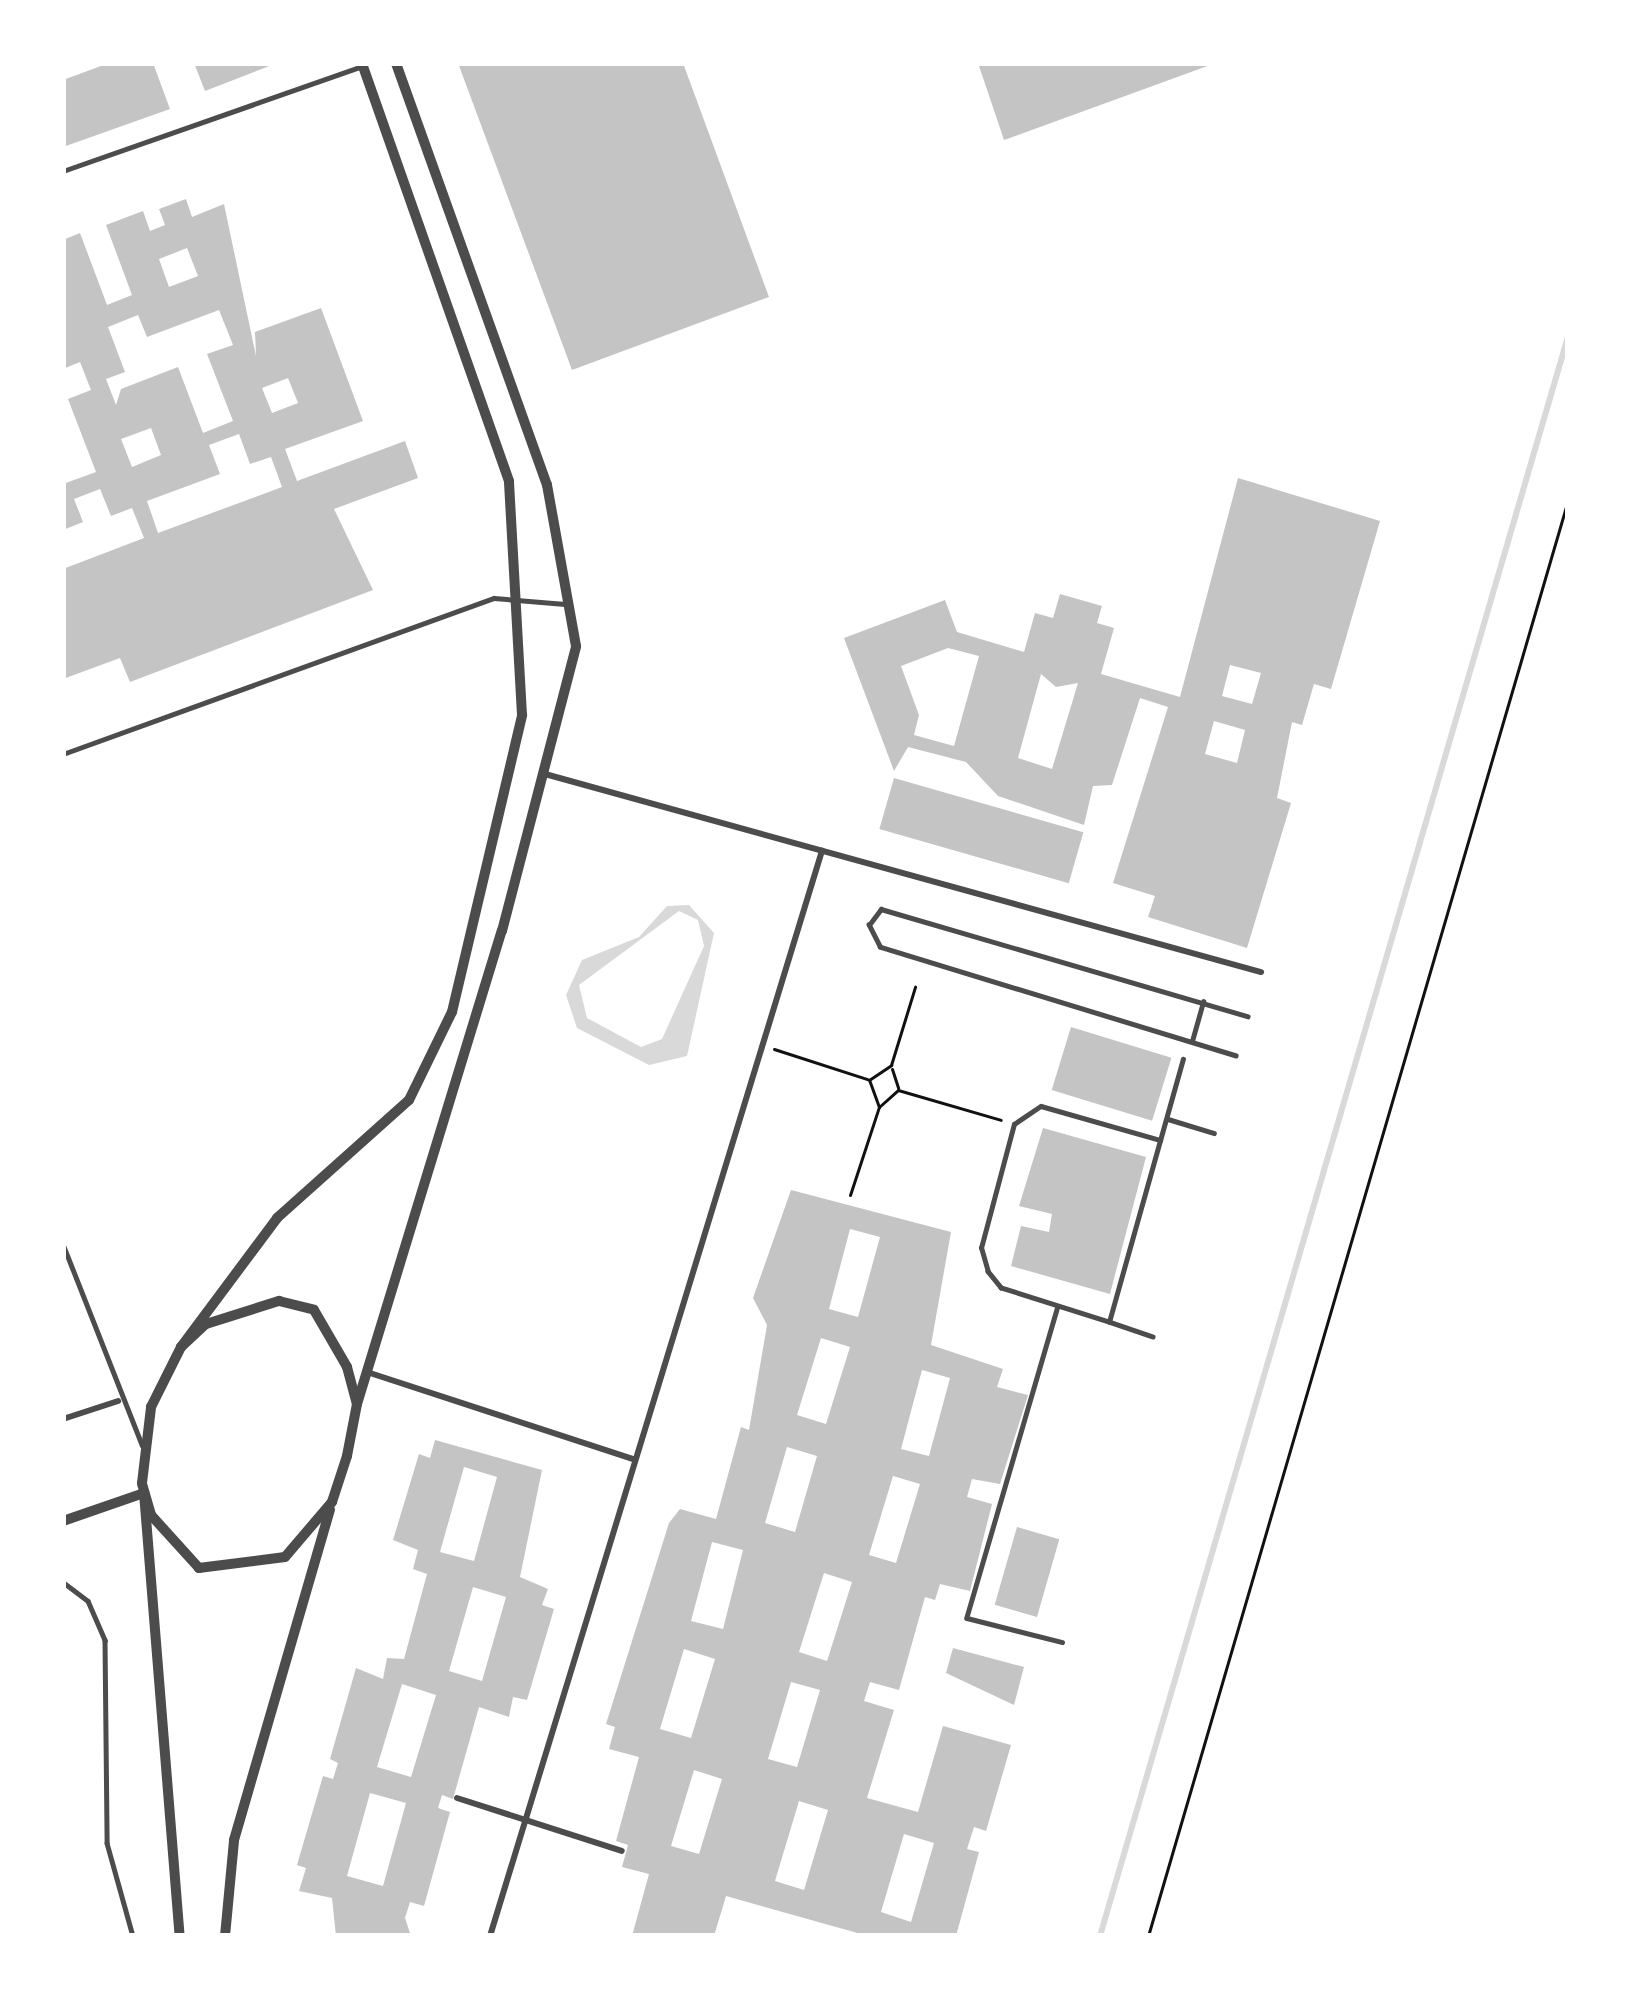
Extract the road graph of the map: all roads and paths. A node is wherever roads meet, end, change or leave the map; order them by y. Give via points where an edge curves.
1 (396, 63) edge
2 (363, 65) edge
3 (63, 172) edge
4 (1568, 500) edge
5 (521, 600) junction
6 (571, 604) junction
7 (63, 754) edge
8 (545, 775) junction
9 (822, 851) junction
10 (1261, 972) dead end
11 (915, 987) dead end
12 (1203, 1002) junction
13 (1248, 1016) dead end
14 (1192, 1041) junction
15 (764, 1046) junction
16 (1236, 1057) dead end
17 (1183, 1059) dead end
18 (891, 1066) junction
19 (869, 1080) junction
20 (898, 1090) junction
21 (879, 1107) junction
22 (1168, 1119) junction
23 (1014, 1124) junction
24 (1214, 1132) dead end
25 (1160, 1140) junction
26 (850, 1195) dead end
27 (63, 1244) edge
28 (1058, 1306) junction
29 (1108, 1322) junction
30 (1153, 1337) dead end
31 (181, 1347) junction
32 (370, 1373) junction
33 (118, 1401) junction
34 (357, 1403) junction
35 (63, 1418) edge
36 (146, 1452) junction
37 (633, 1459) junction
38 (144, 1493) junction
39 (332, 1502) junction
40 (63, 1521) edge
41 (63, 1582) edge
42 (1062, 1642) dead end
43 (457, 1798) dead end
44 (525, 1820) junction
45 (622, 1850) dead end
46 (133, 1936) edge
47 (180, 1936) edge
48 (225, 1936) edge
49 (490, 1936) edge
50 (1148, 1936) edge

1 - 6 street via 547,485
2 - 3 lane
2 - 5 street via 487,400
4 - 50 path
5 - 6 lane
5 - 7 lane via 494,598
5 - 31 street via 523,715 452,1012 409,1100 278,1218
6 - 8 street via 575,646
8 - 9 street
8 - 32 street
9 - 10 street
9 - 15 street
11 - 18 path
12 - 13 lane
12 - 14 lane
12 - 14 lane via 881,909 868,925 880,947
14 - 16 lane
15 - 19 path
15 - 37 street
17 - 22 lane
18 - 19 path
18 - 20 path
19 - 21 path
20 - 21 path
20 - 23 path
21 - 26 path
22 - 24 lane
22 - 25 lane
23 - 25 lane via 1041,1106
23 - 28 lane via 982,1248 1001,1288
25 - 29 lane
27 - 33 lane
28 - 29 lane
28 - 42 lane via 967,1618
29 - 30 lane
31 - 34 street via 239,1309 314,1310
31 - 36 street via 151,1407
32 - 34 street
32 - 37 street
33 - 35 street
33 - 36 lane
34 - 39 street
36 - 38 street
37 - 44 street
38 - 39 street via 179,1552 224,1570 285,1557
38 - 40 street
38 - 47 street
39 - 48 street via 234,1840
41 - 46 lane via 88,1601 105,1640 107,1843
43 - 44 street
44 - 45 street
44 - 49 street

